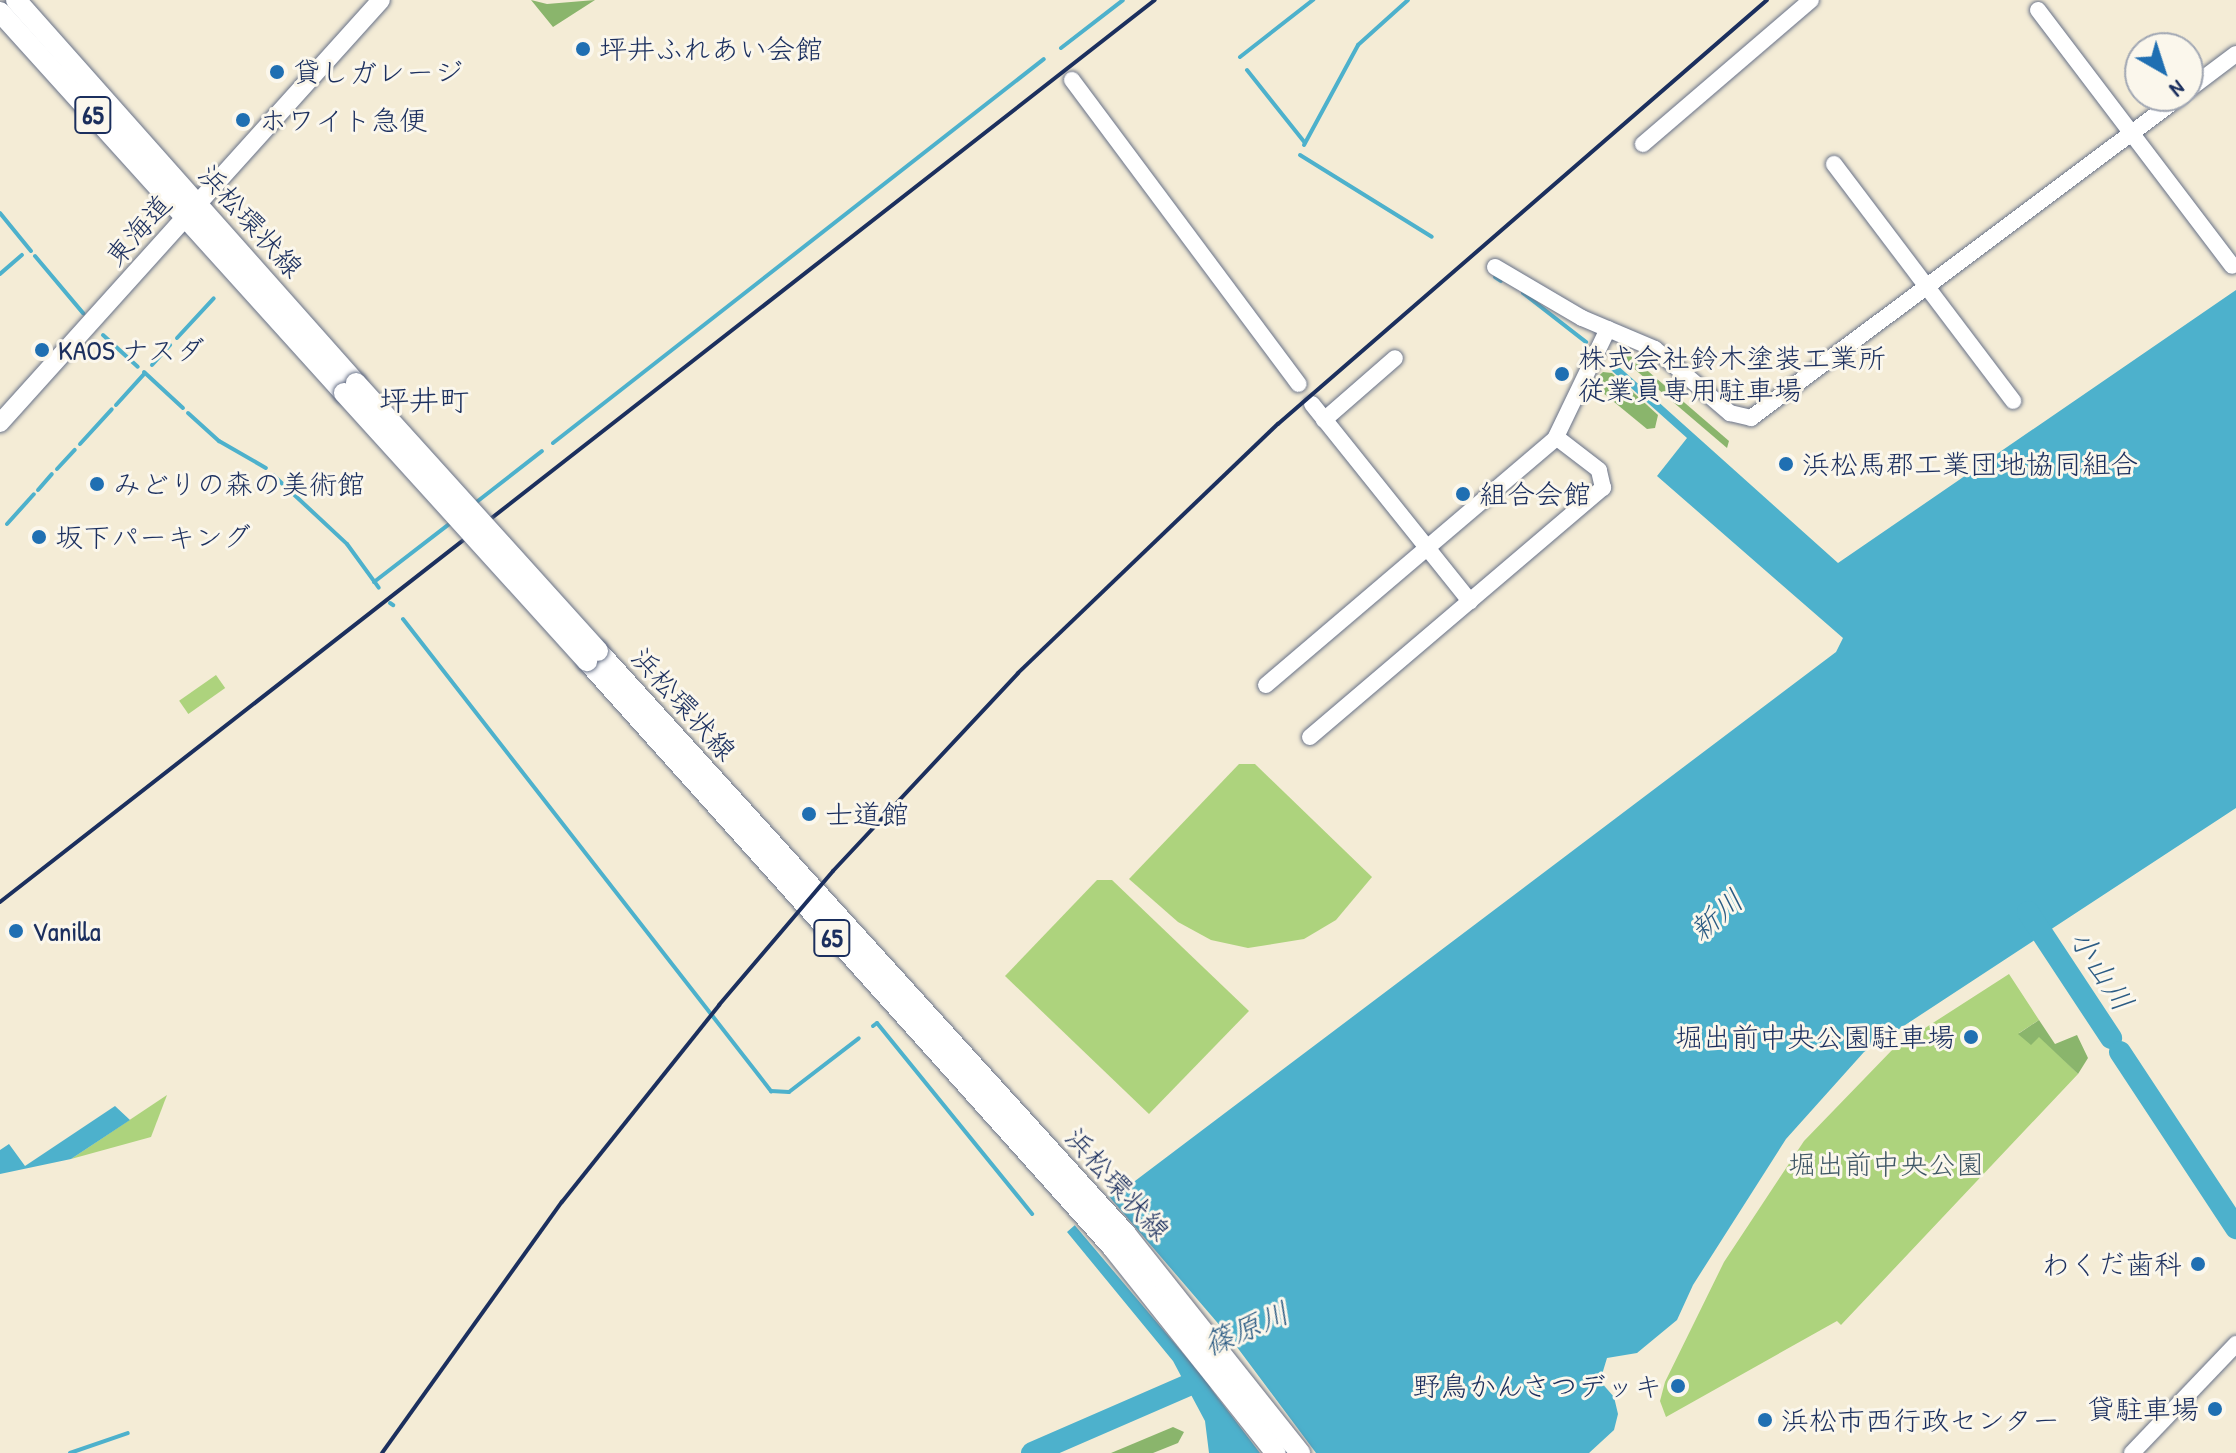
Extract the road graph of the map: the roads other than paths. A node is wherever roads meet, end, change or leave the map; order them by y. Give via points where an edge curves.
1 (16, 0) edge
2 (381, 0) edge
3 (1811, 0) edge
4 (2038, 10) dead end
5 (0, 12) edge
6 (2236, 54) edge
7 (2204, 78) edge
8 (1072, 80) dead end
9 (2160, 112) edge
10 (2131, 134) junction
11 (1643, 144) dead end
12 (1834, 164) dead end
13 (192, 211) junction
14 (2232, 266) dead end
15 (1495, 267) dead end
16 (1928, 288) junction
17 (1608, 329) junction
18 (1395, 358) dead end
19 (1299, 384) dead end
20 (2013, 401) dead end
21 (1312, 404) dead end
22 (1324, 420) junction
23 (0, 423) edge
24 (1556, 437) junction
25 (1427, 549) junction
26 (1470, 601) junction
27 (1266, 685) dead end
28 (1310, 737) dead end
29 (1082, 1200) junction
30 (2236, 1344) edge
31 (1276, 1453) edge
32 (1300, 1453) edge
33 (2132, 1453) edge

1 - 13 main road, 浜松環状線 / 65
2 - 13 main road, 東海道
3 - 11 street
4 - 10 street
5 - 13 main road, 浜松環状線 / 65
6 - 7 street
8 - 19 street
9 - 10 street
10 - 14 street
10 - 16 street
12 - 16 street
13 - 23 main road, 東海道
13 - 29 main road, 浜松環状線 / 65, bridge
15 - 17 street
16 - 17 street via 1751,418 1730,413 1655,349
16 - 20 street
17 - 24 street
18 - 22 street
21 - 22 street
22 - 25 street
24 - 25 street
24 - 26 street via 1599,470 1603,488
25 - 26 street
25 - 27 street
26 - 28 street
29 - 31 main road, 浜松環状線 / 65
29 - 32 main road, 浜松環状線 / 65 via 1218,1343
30 - 33 street

